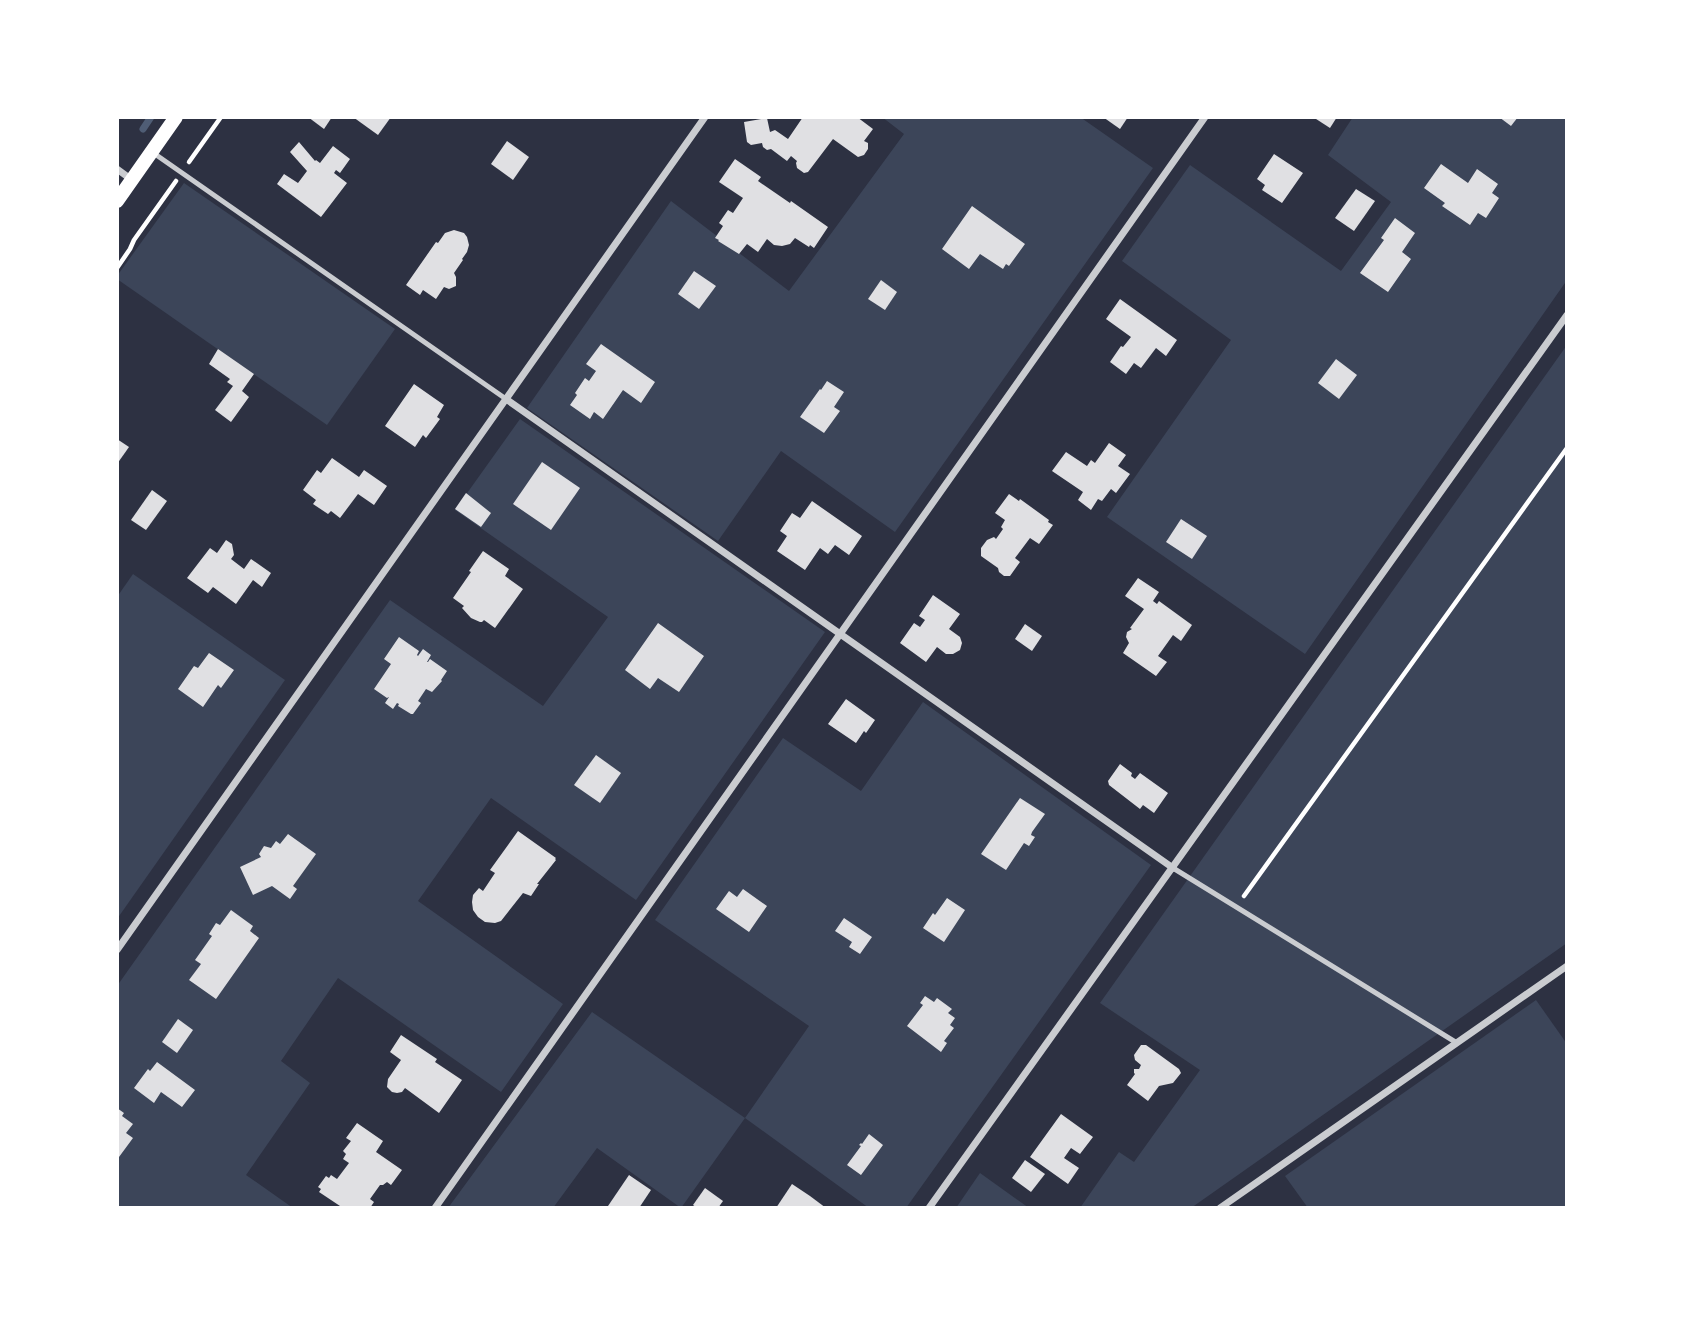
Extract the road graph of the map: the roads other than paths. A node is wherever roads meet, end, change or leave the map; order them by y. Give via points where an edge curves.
1 (176, 117) edge
2 (705, 117) edge
3 (1205, 117) edge
4 (152, 152) junction
5 (117, 169) edge
6 (132, 180) junction
7 (117, 201) edge
8 (1567, 315) edge
9 (506, 399) junction
10 (840, 634) junction
11 (1173, 868) junction
12 (117, 950) edge
13 (1567, 966) edge
14 (1457, 1043) junction
15 (435, 1208) edge
16 (929, 1208) edge
17 (1220, 1208) edge

1 - 4 main road
2 - 9 street
3 - 10 street
4 - 6 main road
4 - 9 lane
5 - 6 street
6 - 7 main road
8 - 11 street
9 - 10 street
9 - 12 street
10 - 11 street
10 - 15 street
11 - 14 lane
11 - 16 street
13 - 14 street
14 - 17 street

